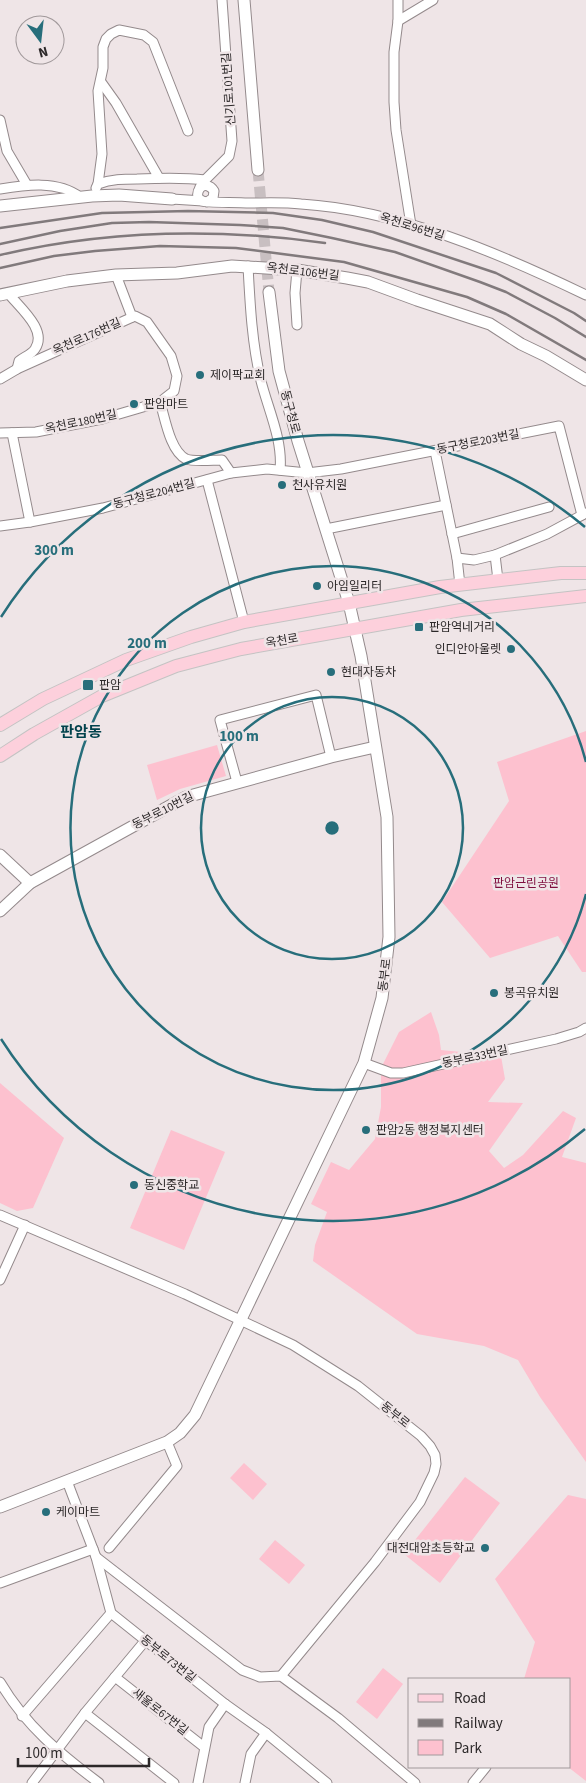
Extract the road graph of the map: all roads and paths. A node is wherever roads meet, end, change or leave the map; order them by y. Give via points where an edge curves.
1 (222, 0) edge
2 (244, 0) edge
3 (398, 0) edge
4 (433, 0) edge
5 (398, 21) junction
6 (101, 82) junction
7 (0, 120) edge
8 (188, 131) dead end
9 (4, 150) edge
10 (258, 170) tunnel mouth
11 (214, 172) junction
12 (159, 178) junction
13 (27, 184) junction
14 (98, 184) junction
15 (201, 186) junction
16 (0, 189) edge
17 (213, 190) junction
18 (92, 196) junction
19 (80, 197) junction
20 (172, 199) junction
21 (205, 201) junction
22 (227, 202) junction
23 (0, 206) edge
24 (411, 225) junction
25 (248, 266) junction
26 (297, 270) junction
27 (116, 276) junction
28 (269, 292) tunnel mouth
29 (4, 294) edge
30 (586, 295) edge
31 (132, 317) junction
32 (297, 325) dead end
33 (17, 369) junction
34 (0, 379) edge
35 (586, 380) edge
36 (160, 402) junction
37 (0, 433) edge
38 (12, 433) junction
39 (435, 451) junction
40 (280, 470) junction
41 (231, 473) junction
42 (307, 473) junction
43 (207, 480) junction
44 (446, 505) junction
45 (549, 507) dead end
46 (584, 514) edge
47 (30, 522) junction
48 (0, 526) edge
49 (326, 529) junction
50 (452, 534) junction
51 (494, 555) junction
52 (458, 558) junction
53 (586, 573) edge
54 (498, 580) junction
55 (460, 585) junction
56 (586, 596) edge
57 (349, 603) junction
58 (244, 622) junction
59 (355, 628) junction
60 (0, 726) edge
61 (375, 748) junction
62 (0, 756) edge
63 (331, 757) junction
64 (237, 782) junction
65 (0, 855) edge
66 (30, 882) junction
67 (0, 911) edge
68 (586, 1028) edge
69 (364, 1063) junction
70 (0, 1215) edge
71 (25, 1226) junction
72 (0, 1280) edge
73 (240, 1319) junction
74 (167, 1442) junction
75 (67, 1481) junction
76 (0, 1507) edge
77 (109, 1548) dead end
78 (95, 1553) junction
79 (0, 1584) edge
80 (111, 1613) junction
81 (145, 1641) junction
82 (281, 1676) junction
83 (115, 1677) junction
84 (0, 1682) edge
85 (225, 1704) junction
86 (86, 1714) junction
87 (22, 1716) junction
88 (266, 1733) junction
89 (204, 1746) junction
90 (56, 1750) junction
91 (485, 1768) edge
92 (246, 1780) edge
93 (32, 1783) edge
94 (99, 1783) edge
95 (174, 1783) edge
96 (198, 1783) edge
97 (254, 1783) edge
98 (327, 1783) edge
99 (415, 1783) edge
100 (473, 1783) edge

1 - 11 street, 신기로101번길 via 232,141 230,156
2 - 10 main road
3 - 5 street
4 - 5 street
5 - 24 street via 394,102
6 - 8 street via 103,48 110,34 119,30 144,35 153,42
6 - 12 street
6 - 14 street via 98,91 102,154
7 - 9 street
9 - 13 street
11 - 15 street, 신기로101번길
11 - 17 street
12 - 14 street via 109,180
12 - 15 street via 185,178
13 - 16 street
13 - 19 street via 56,186
14 - 18 street
15 - 17 street via 206,185
15 - 20 street via 189,195
15 - 21 street via 198,197
17 - 21 street via 212,198
17 - 22 street
18 - 19 main road
18 - 20 main road
19 - 23 main road
20 - 21 street, 옥천로96번길
21 - 22 street, 옥천로96번길
22 - 24 street, 옥천로96번길 via 328,207
24 - 30 street, 옥천로96번길 via 519,264
25 - 26 main road, 옥천로106번길
25 - 27 main road, 옥천로106번길
25 - 40 street via 260,379 281,456
26 - 32 street
26 - 35 main road, 옥천로106번길 via 368,282 490,324
27 - 29 main road, 옥천로106번길 via 67,281
27 - 31 street
28 - 42 main road, 동구청로 via 279,371
29 - 33 street via 38,332 34,350 19,361
31 - 33 street, 옥천로176번길
31 - 36 street, 옥천로176번길 via 147,322 171,356 177,376 174,390
33 - 34 street, 옥천로176번길
36 - 38 street, 옥천로180번길 via 93,421 36,432
36 - 41 street via 178,453 188,460 222,460
37 - 38 street, 옥천로180번길
38 - 47 street
39 - 42 street, 동구청로203번길 via 341,470
39 - 44 street
39 - 46 street, 동구청로203번길 via 559,426
40 - 41 street, 동구청로204번길 via 267,468
40 - 42 street, 동구청로204번길
41 - 43 street, 동구청로204번길
42 - 49 main road, 동구청로
43 - 47 street, 동구청로204번길 via 103,508
43 - 58 street
44 - 49 street
44 - 50 street
45 - 50 street
46 - 51 street via 547,534
47 - 48 street, 동구청로204번길
49 - 57 main road, 동구청로
50 - 52 street
51 - 52 street via 474,560
51 - 54 street
52 - 55 street
53 - 54 main road, 옥천로
54 - 55 main road, 옥천로
55 - 57 main road, 옥천로
56 - 59 main road, 옥천로 via 461,610
57 - 58 main road, 옥천로
57 - 59 main road, 동부로
58 - 60 main road, 옥천로 via 126,660 43,699
59 - 61 main road, 동부로
59 - 62 main road, 옥천로 via 241,649 176,666 102,696
61 - 63 main road, 동부로10번길
61 - 69 main road, 동부로 via 387,817 389,937 382,998
63 - 64 main road, 동부로10번길
63 - 64 street via 316,695 220,720
64 - 66 main road, 동부로10번길 via 186,797
65 - 66 main road
66 - 67 main road, 동부로10번길
68 - 69 street, 동부로33번길 via 556,1039 403,1073 391,1073
69 - 73 main road, 동부로
70 - 71 street, 동부로
71 - 72 street
71 - 73 street, 동부로
73 - 74 main road, 동부로 via 195,1415 180,1433
73 - 82 street, 동부로 via 293,1345 358,1386 421,1436 435,1455 436,1464 420,1502
74 - 75 main road, 동부로
74 - 77 street via 178,1466
75 - 76 main road, 동부로
75 - 78 street
78 - 79 street
78 - 80 street
78 - 82 street via 242,1670 260,1677
80 - 81 street, 동부로73번길
80 - 87 street
81 - 83 street
81 - 85 street, 동부로73번길
82 - 99 street via 338,1718
83 - 86 street
83 - 89 street, 새울로67번길
84 - 87 street
85 - 88 street, 동부로73번길
85 - 89 street via 209,1727
86 - 90 street
86 - 95 street
87 - 90 street
88 - 92 street via 252,1754
88 - 98 street, 동부로73번길
89 - 96 street
90 - 93 street
90 - 94 street
91 - 100 street
92 - 97 street

